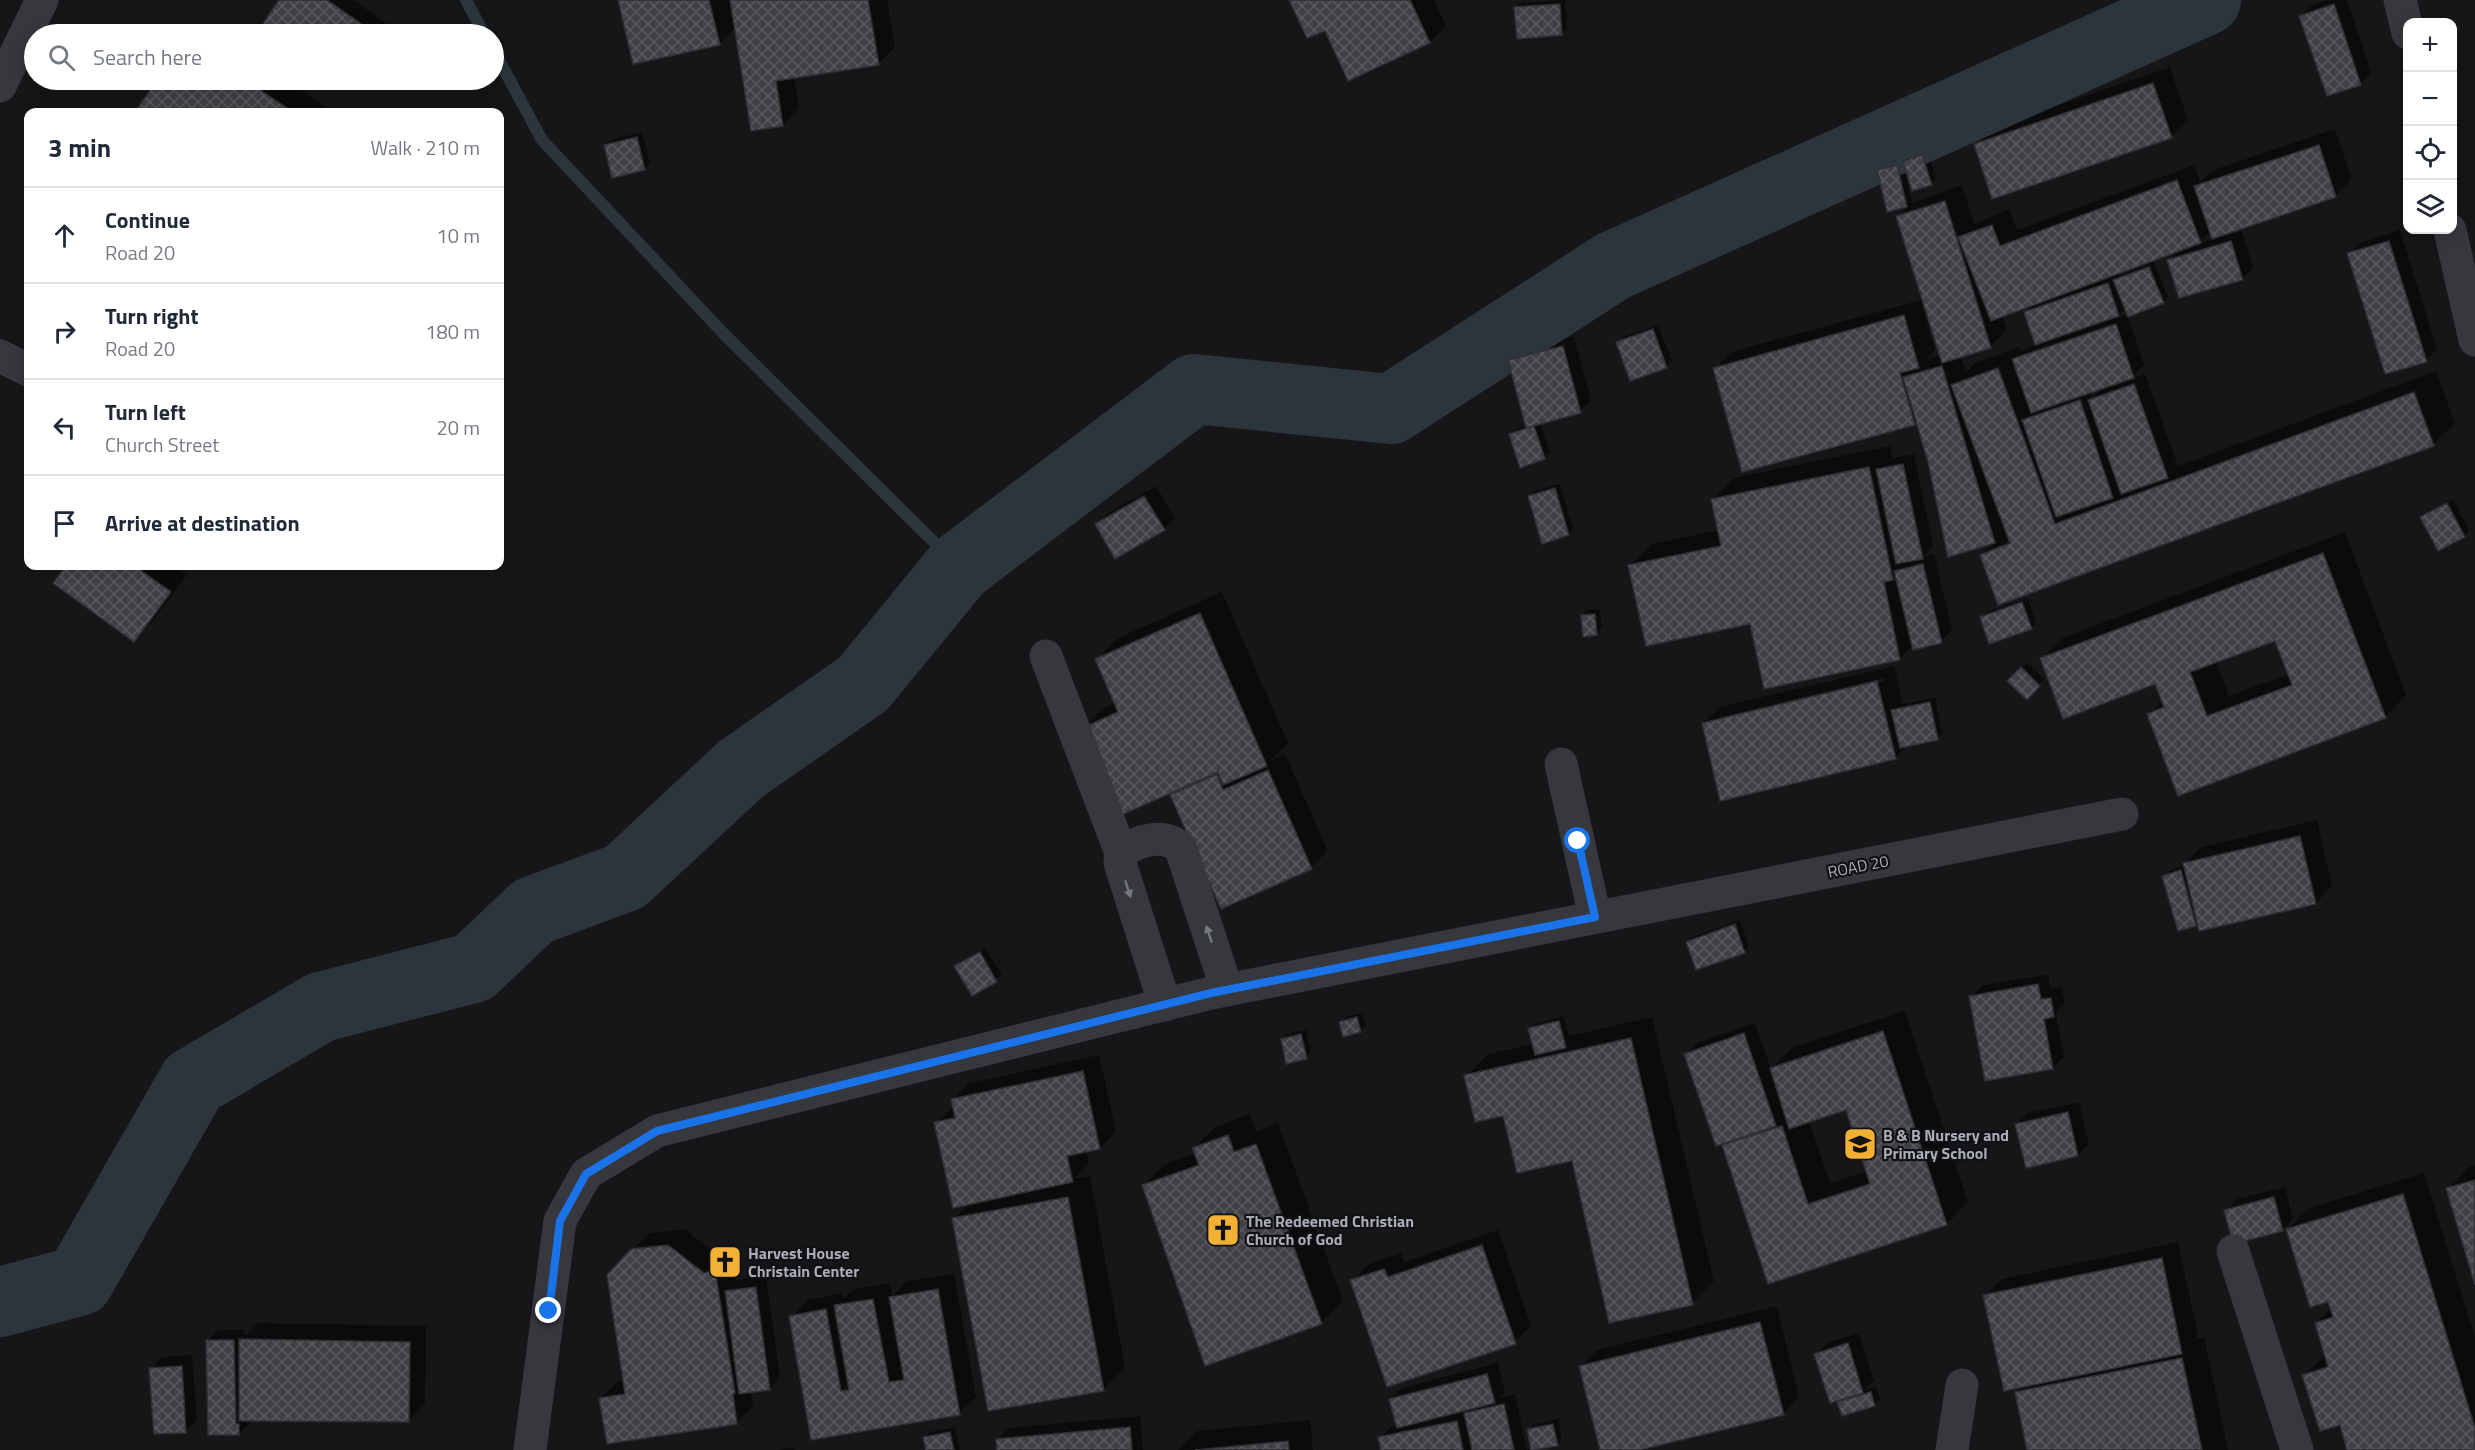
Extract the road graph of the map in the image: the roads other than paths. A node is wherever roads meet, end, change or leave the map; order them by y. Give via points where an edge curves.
1 (42, 0) edge
2 (2400, 0) edge
3 (2404, 18) edge
4 (30, 24) edge
5 (24, 37) edge
6 (0, 86) edge
7 (2451, 234) edge
8 (2474, 335) edge
9 (0, 356) edge
10 (24, 368) edge
11 (1046, 656) dead end
12 (1561, 764) dead end
13 (2122, 814) dead end
14 (1121, 853) junction
15 (1595, 917) junction
16 (1227, 990) junction
17 (1165, 1005) junction
18 (2233, 1251) dead end
19 (1962, 1385) dead end
20 (530, 1450) edge
21 (1952, 1450) edge
22 (2297, 1450) edge

1 - 4 street
2 - 3 street
5 - 6 street
7 - 8 street
9 - 10 street
11 - 14 street
12 - 15 street
13 - 15 street, ROAD 20
16 -> 14 street via 1174,841 1165,838 1130,846
14 -> 17 street via 1120,863
15 - 16 street, ROAD 20
16 - 17 street, ROAD 20
17 - 20 street, ROAD 20 via 657,1131 586,1174 560,1221
18 - 22 street
19 - 21 street

